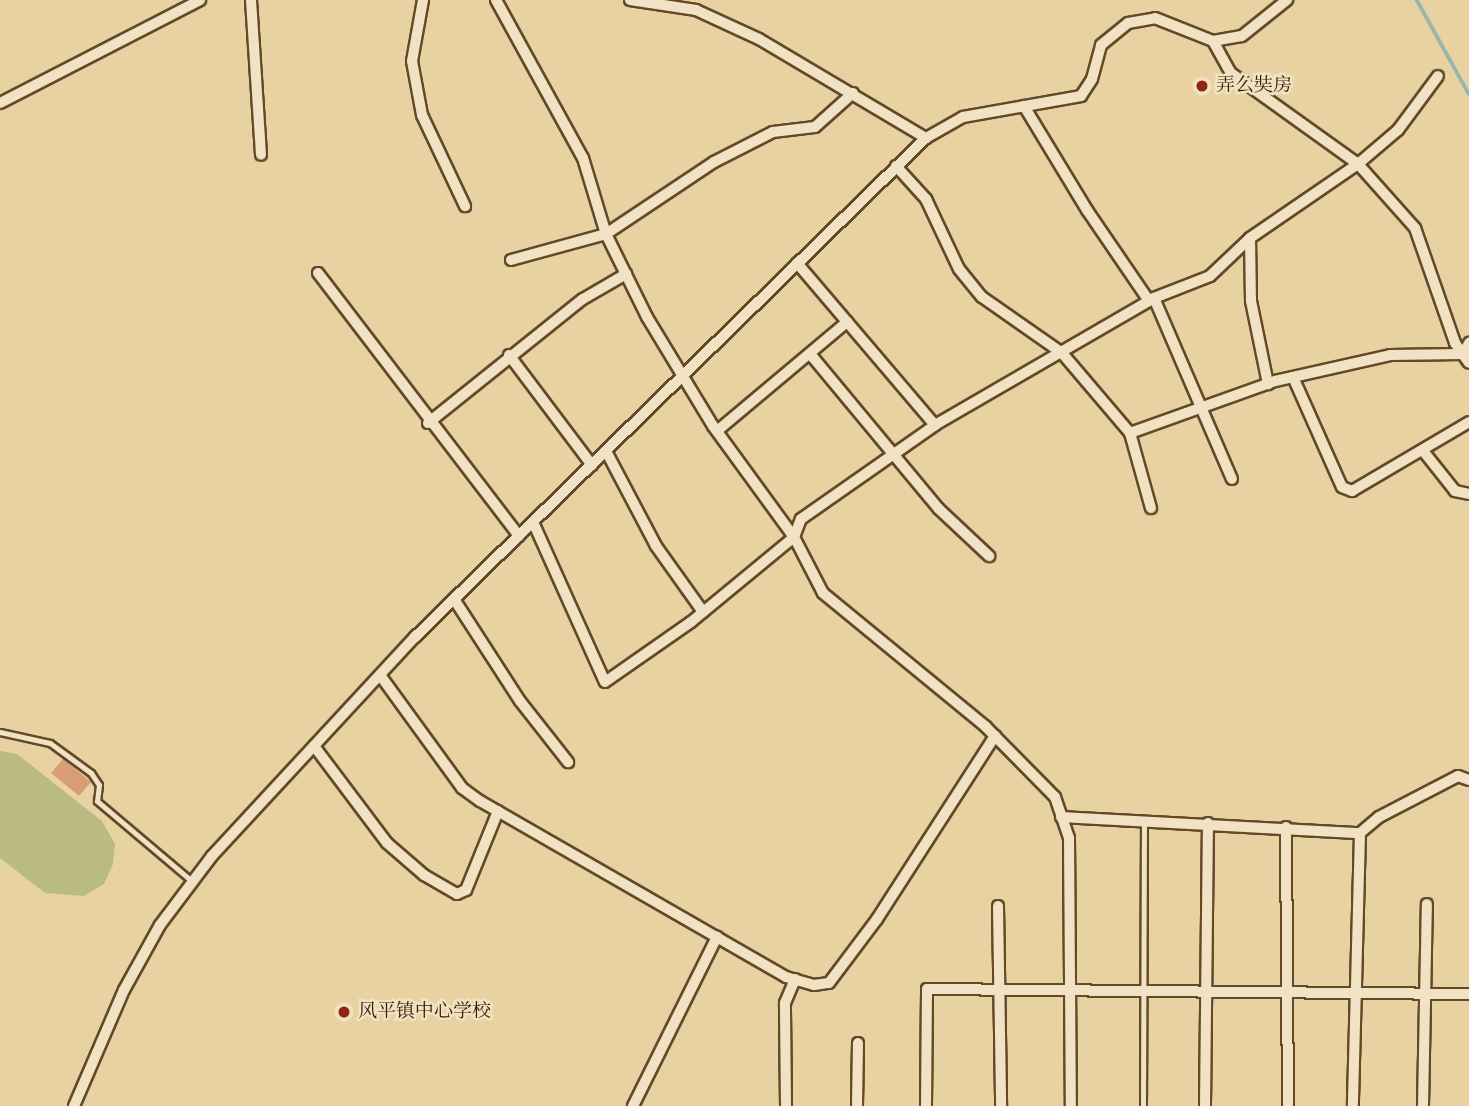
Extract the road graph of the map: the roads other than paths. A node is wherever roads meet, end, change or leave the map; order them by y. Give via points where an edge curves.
1 (200, 0) edge
2 (251, 0) edge
3 (423, 0) edge
4 (496, 0) edge
5 (630, 0) edge
6 (1287, 0) edge
7 (698, 5) edge
8 (1213, 41) junction
9 (1438, 76) dead end
10 (853, 93) junction
11 (0, 103) edge
12 (1024, 106) junction
13 (926, 138) junction
14 (261, 155) dead end
15 (1358, 164) junction
16 (896, 166) junction
17 (465, 206) dead end
18 (606, 234) junction
19 (1250, 239) junction
20 (511, 260) dead end
21 (797, 263) junction
22 (318, 273) dead end
23 (626, 274) junction
24 (1152, 299) junction
25 (847, 322) junction
26 (1469, 343) edge
27 (1062, 353) junction
28 (509, 355) junction
29 (811, 355) junction
30 (1466, 359) edge
31 (1293, 377) junction
32 (681, 378) junction
33 (1268, 384) junction
34 (1201, 408) junction
35 (1469, 422) edge
36 (428, 423) junction
37 (935, 425) junction
38 (717, 431) junction
39 (1130, 433) junction
40 (606, 451) junction
41 (1424, 452) junction
42 (893, 454) junction
43 (592, 465) junction
44 (1232, 479) dead end
45 (1469, 494) edge
46 (1151, 508) dead end
47 (775, 510) junction
48 (801, 519) junction
49 (533, 522) junction
50 (519, 536) junction
51 (794, 537) junction
52 (989, 556) dead end
53 (454, 599) junction
54 (703, 612) junction
55 (380, 675) junction
56 (0, 732) edge
57 (995, 736) junction
58 (314, 746) junction
59 (568, 762) dead end
60 (1468, 777) edge
61 (498, 811) junction
62 (1061, 817) junction
63 (1144, 820) junction
64 (1208, 823) junction
65 (1286, 827) junction
66 (1360, 832) junction
67 (193, 882) junction
68 (1427, 904) dead end
69 (998, 906) dead end
70 (718, 937) junction
71 (795, 979) junction
72 (999, 989) junction
73 (1070, 989) junction
74 (1142, 990) junction
75 (1206, 990) junction
76 (1287, 992) junction
77 (1353, 993) junction
78 (1424, 994) junction
79 (1469, 994) edge
80 (858, 1043) dead end
81 (74, 1106) edge
82 (633, 1106) edge
83 (786, 1106) edge
84 (857, 1106) edge
85 (926, 1106) edge
86 (1000, 1106) edge
87 (1071, 1106) edge
88 (1143, 1106) edge
89 (1205, 1106) edge
90 (1288, 1106) edge
91 (1353, 1106) edge
92 (1423, 1106) edge

1 - 11 street
2 - 14 street
3 - 17 street via 412,61 422,115
4 - 18 street via 583,158
5 - 7 street
6 - 8 street via 1242,37
7 - 10 street
8 - 12 street via 1155,18 1128,23 1101,45 1092,79 1081,96
8 - 15 street via 1231,72
9 - 15 street via 1398,130
10 - 13 street
10 - 18 street via 815,127 773,132 714,162
12 - 13 street via 963,117
12 - 24 street
13 - 16 street
15 - 19 street
15 - 30 street via 1415,228
16 - 21 street
16 - 27 street via 926,200 959,269 982,297
18 - 20 street
18 - 23 street
19 - 24 street via 1210,276
19 - 33 street via 1251,302
21 - 25 street
21 - 32 street
22 - 36 street
23 - 28 street via 583,299
23 - 32 street
24 - 27 street
24 - 34 street
25 - 29 street
25 - 37 street
26 - 30 street
27 - 37 street
27 - 39 street
28 - 36 street
28 - 43 street
29 - 38 street
29 - 42 street
30 - 31 street via 1390,355
31 - 33 street
31 - 41 street via 1342,487 1352,491
32 - 38 street
32 - 40 street
33 - 34 street
34 - 39 street
34 - 44 street
35 - 41 street
36 - 50 street
37 - 42 street
38 - 47 street
39 - 46 street
40 - 43 street
40 - 54 street via 656,546
41 - 45 street via 1455,491
42 - 48 street
42 - 52 street via 939,509
43 - 49 street
47 - 48 street
47 - 51 street
48 - 51 street
49 - 50 street
49 - 54 street via 604,682
50 - 53 street
51 - 54 street
51 - 57 street via 823,593
53 - 55 street
53 - 59 street via 520,701
55 - 58 street
55 - 61 street via 463,788
56 - 67 lane via 50,743 91,774 99,785 97,801
57 - 62 street via 1055,797
57 - 71 street via 877,919 830,983
58 - 61 street via 387,843 424,875 457,894 466,890
58 - 67 street
60 - 66 street via 1379,817
61 - 70 street
62 - 63 street
62 - 73 street via 1069,838
63 - 64 street
63 - 74 lane
64 - 65 street
64 - 75 street
65 - 66 street
65 - 76 street
66 - 77 street
67 - 81 street via 160,925 124,990
68 - 78 street
69 - 72 street
70 - 71 street
70 - 82 street
71 - 83 street via 785,1003
72 - 73 street
72 - 85 street via 927,989
72 - 86 street
73 - 74 street
73 - 87 street
74 - 75 street
74 - 88 lane
75 - 76 street
75 - 89 street
76 - 77 street
76 - 90 street
77 - 78 street
77 - 91 street
78 - 79 street
78 - 92 street
80 - 84 street

